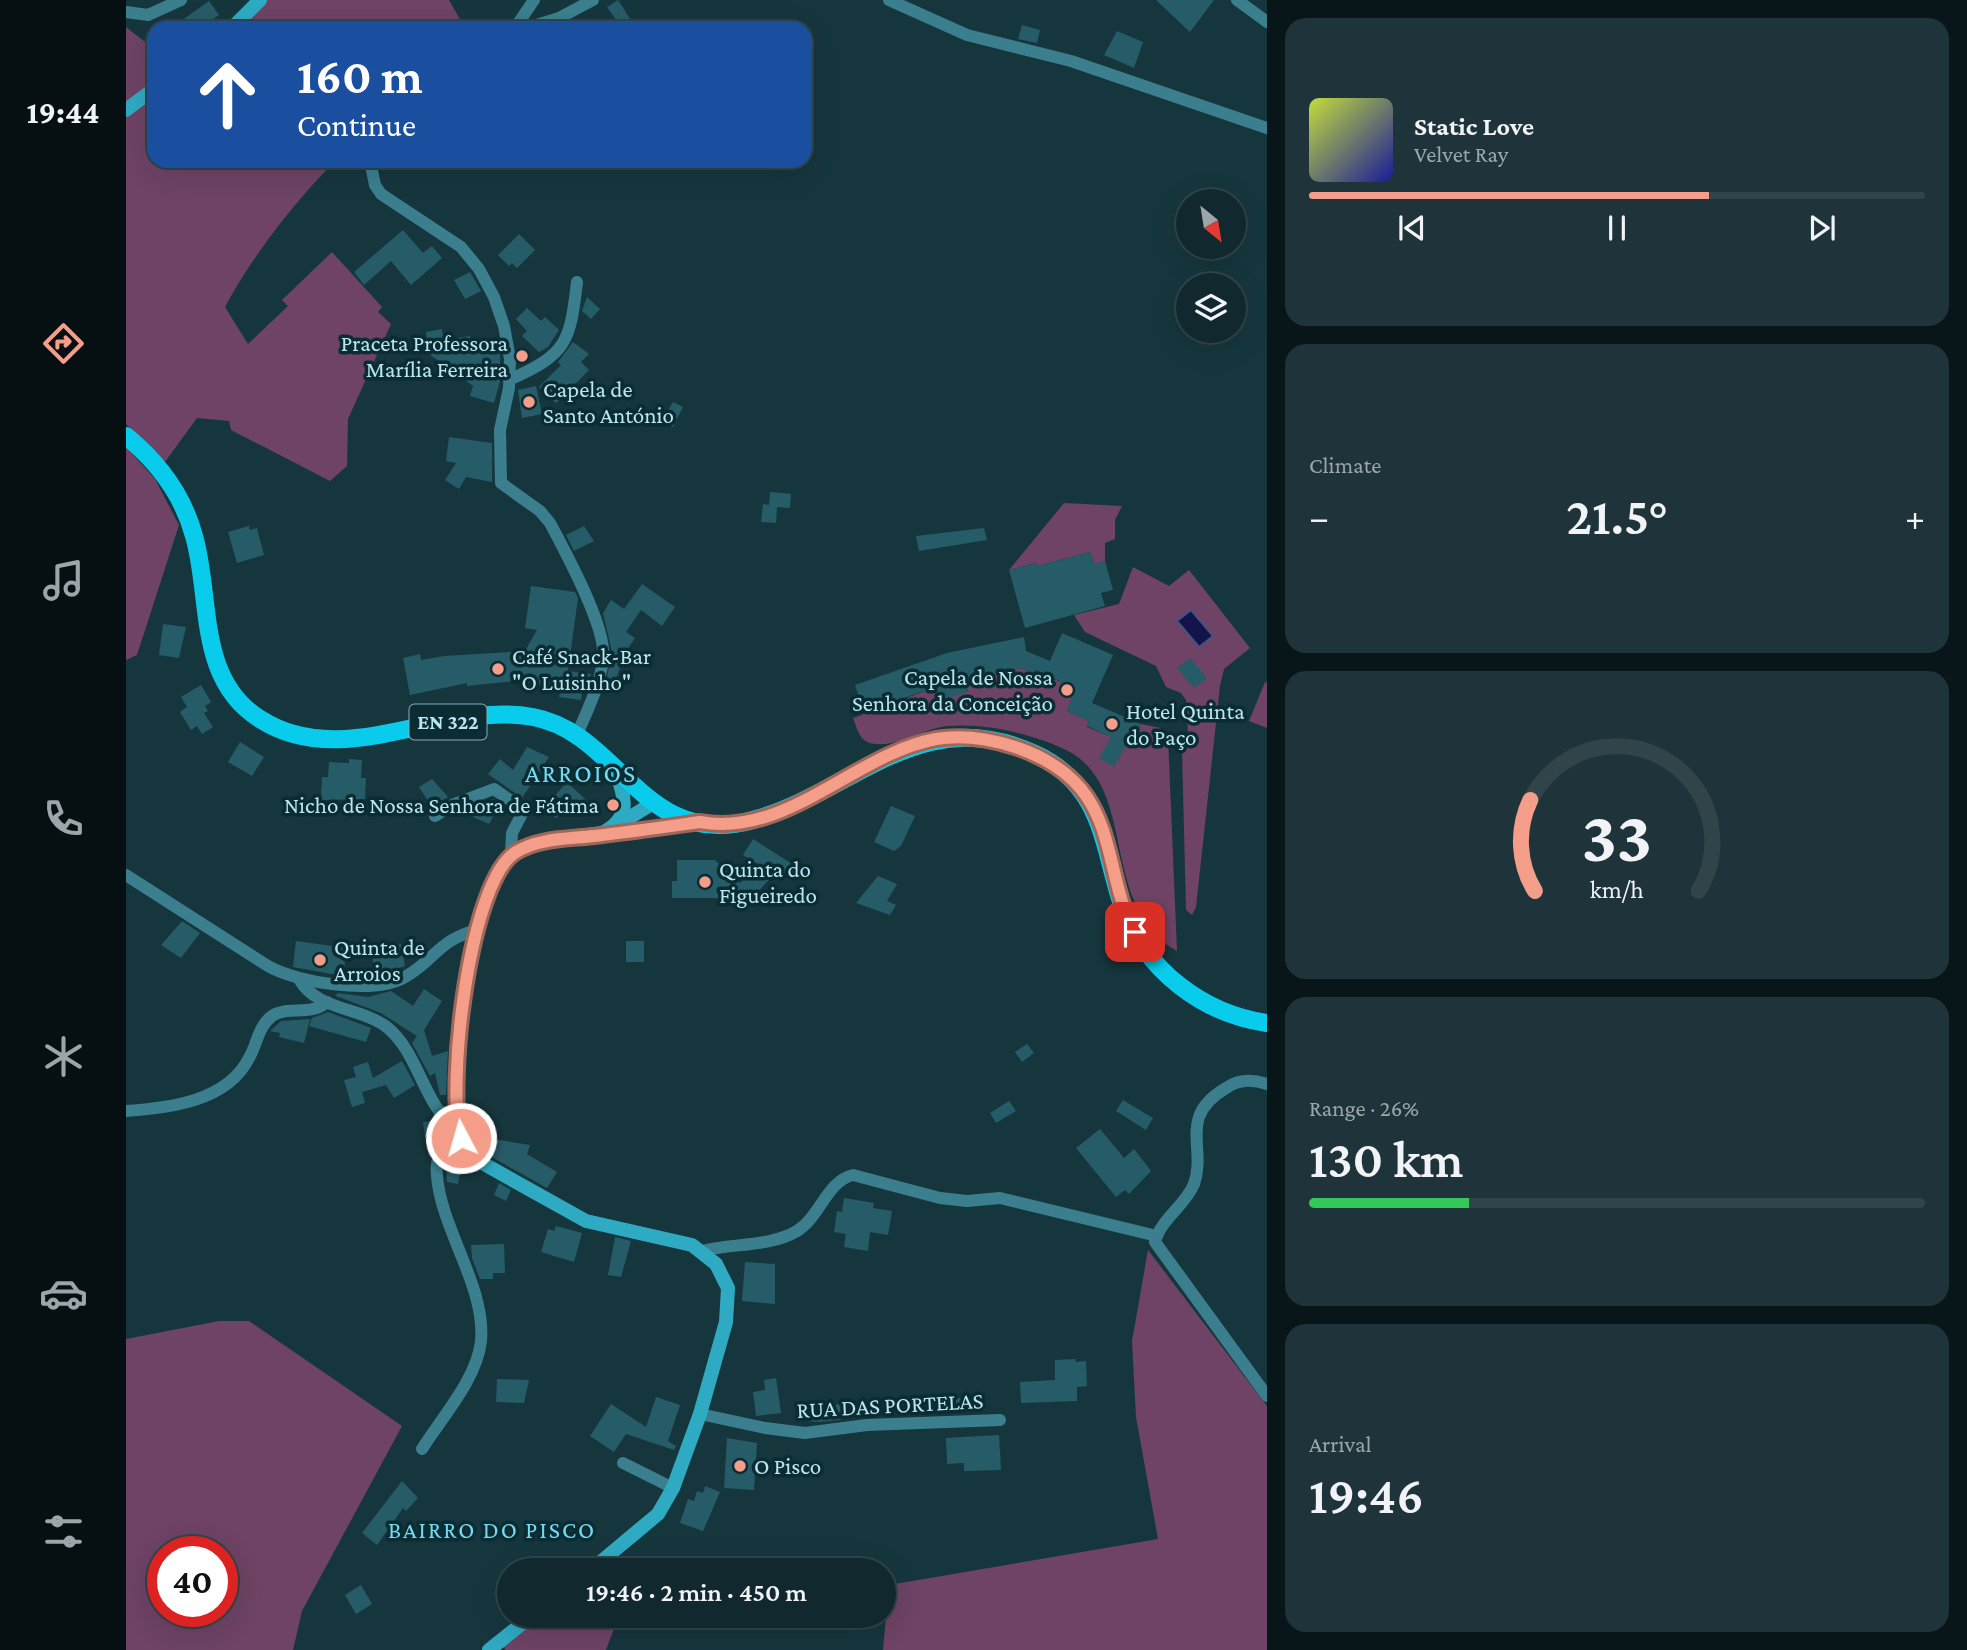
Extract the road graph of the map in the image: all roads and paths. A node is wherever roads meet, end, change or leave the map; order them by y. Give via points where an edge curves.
1 (181, 0) edge
2 (260, 0) edge
3 (534, 0) edge
4 (593, 0) edge
5 (889, 0) edge
6 (1237, 0) edge
7 (126, 12) edge
8 (239, 21) edge
9 (520, 21) edge
10 (549, 21) edge
11 (1267, 22) edge
12 (147, 94) edge
13 (126, 110) edge
14 (1267, 128) edge
15 (371, 168) edge
16 (577, 282) dead end
17 (510, 379) junction
18 (126, 436) edge
19 (577, 735) junction
20 (615, 769) junction
21 (653, 803) junction
22 (435, 816) dead end
23 (700, 822) junction
24 (608, 830) junction
25 (629, 831) junction
26 (593, 836) junction
27 (511, 855) junction
28 (126, 875) edge
29 (477, 930) junction
30 (299, 978) junction
31 (327, 1002) junction
32 (1267, 1023) edge
33 (1267, 1084) edge
34 (126, 1111) edge
35 (458, 1130) junction
36 (1157, 1236) junction
37 (702, 1251) junction
38 (1267, 1396) edge
39 (700, 1414) junction
40 (1000, 1420) dead end
41 (422, 1449) dead end
42 (622, 1463) dead end
43 (673, 1488) junction
44 (605, 1558) edge
45 (517, 1628) edge
46 (489, 1650) edge

1 - 7 street via 148,15
2 - 8 street
3 - 9 street
4 - 10 street
5 - 14 street via 967,35 1071,61
6 - 11 street
12 - 13 street
15 - 17 street via 381,194 450,238 480,269 504,326
16 - 17 street via 567,340 541,365
17 - 19 street via 500,430 501,483 550,523 602,638 601,669
18 - 19 main road, EN 322 via 159,467 179,497 197,548 217,664 234,695 261,720 296,734 342,738 481,716 520,715
19 - 20 main road, EN 322
20 - 21 main road, EN 322
20 - 24 street via 625,807 621,819
21 - 23 main road, EN 322
21 - 24 street
21 - 25 street via 650,818
22 - 27 street via 494,789 524,810 512,833
23 - 25 street
23 - 32 main road, EN 322 via 731,824 764,817 929,741 971,738 1021,749 1051,763 1087,797 1100,821 1126,915 1160,967 1208,1005
24 - 26 street
25 - 26 street
26 - 27 street via 533,844
27 - 29 street via 501,867
28 - 30 street via 268,966
29 - 30 street via 451,939 410,974 393,982 366,985
29 - 35 street via 459,1017
30 - 31 street
31 - 34 street via 313,1011 284,1012 269,1018 245,1065 214,1090 180,1105
31 - 35 street via 391,1031 443,1118
33 - 36 street via 1237,1082 1205,1107 1196,1130 1194,1182
35 - 37 street via 468,1153 481,1164 578,1218 683,1242
35 - 41 street via 444,1143 437,1177 481,1337 472,1371
36 - 37 street via 1000,1198 940,1198 853,1175 840,1180 806,1225 790,1235
36 - 38 street via 1157,1248
37 - 39 street via 722,1272 730,1295
39 - 40 street, RUA DAS PORTELAS via 805,1433 867,1425
39 - 43 street
42 - 43 street
43 - 44 street via 657,1514
45 - 46 street

